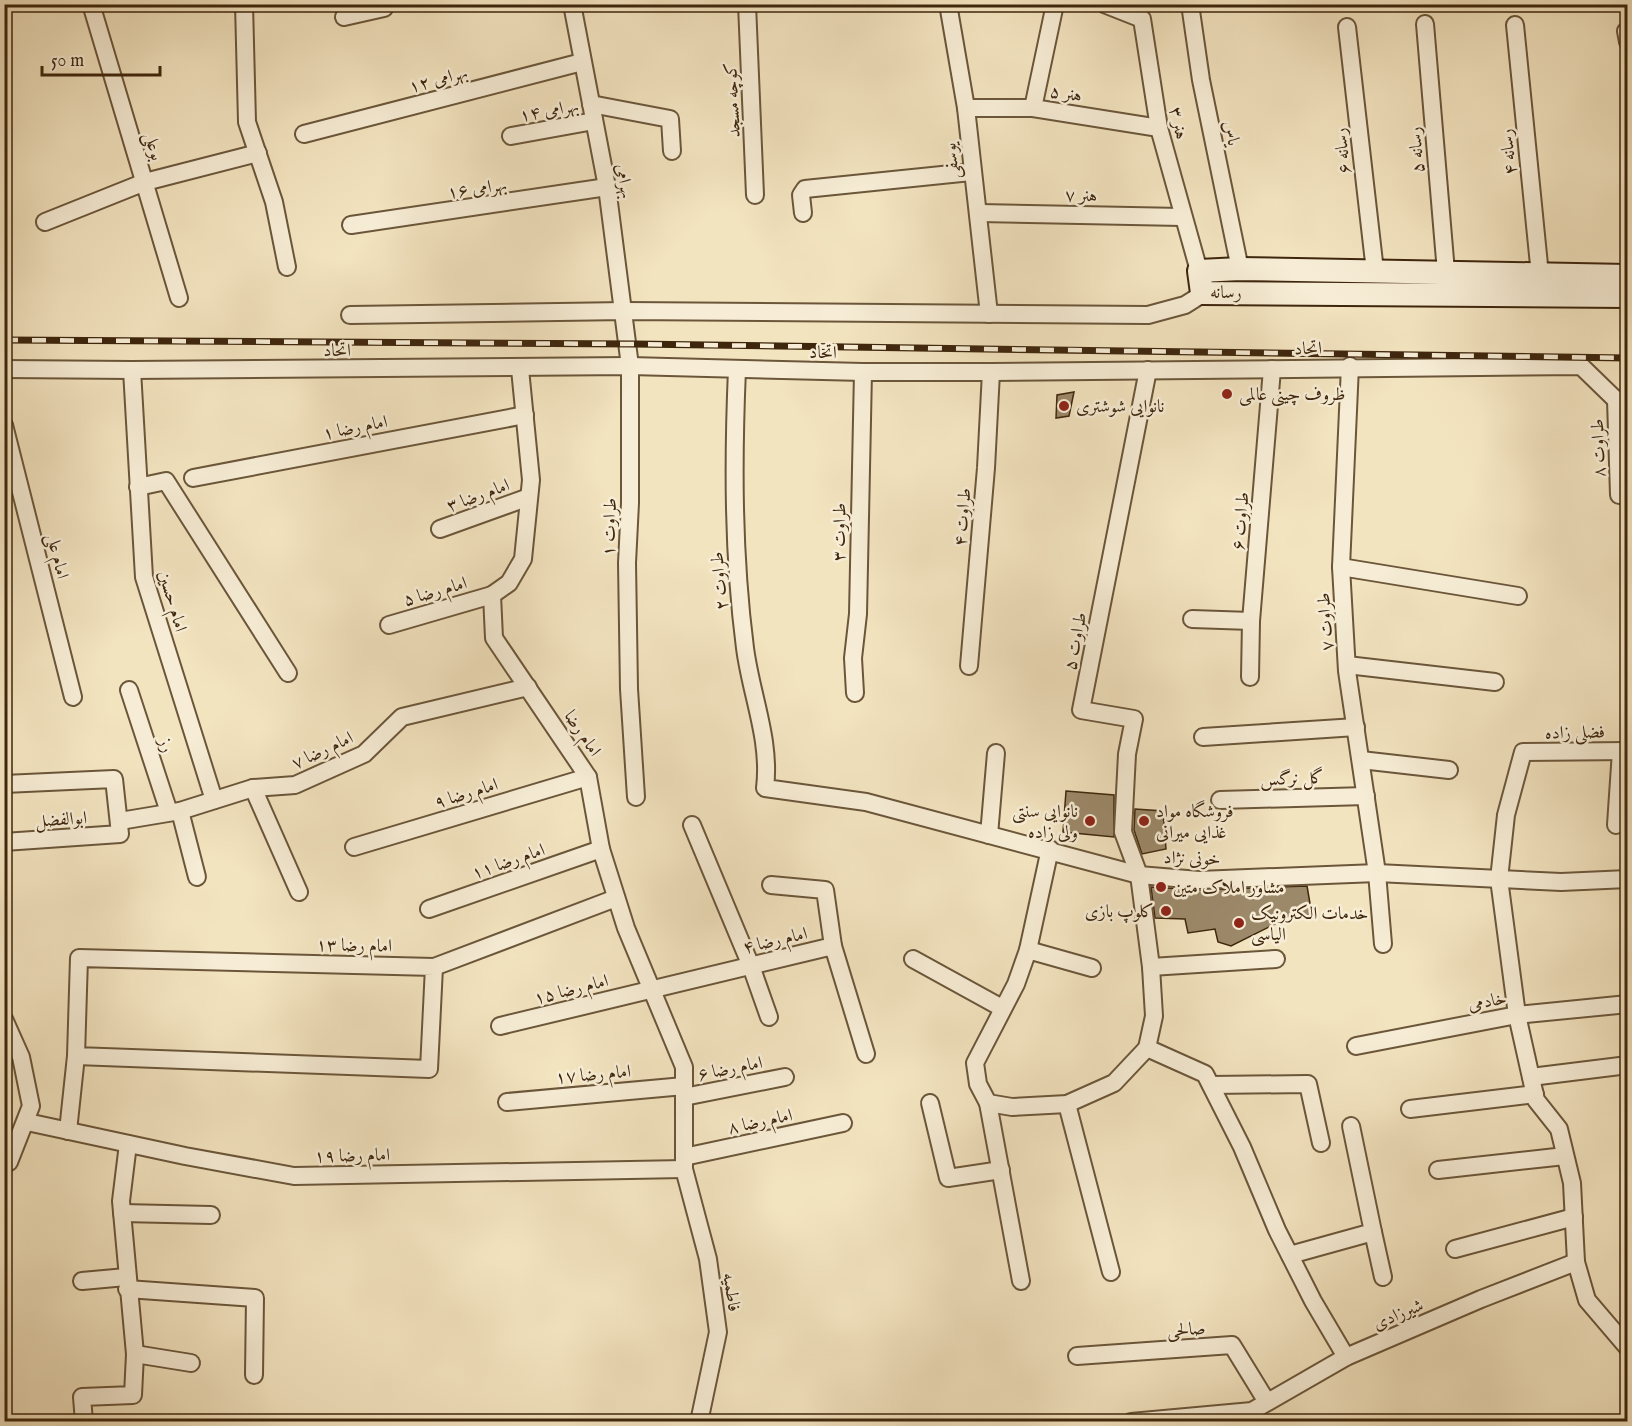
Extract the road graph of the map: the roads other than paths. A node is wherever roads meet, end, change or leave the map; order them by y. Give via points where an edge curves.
1 (91, 4) edge
2 (244, 4) edge
3 (385, 4) edge
4 (572, 4) edge
5 (747, 4) edge
6 (948, 4) edge
7 (1055, 4) edge
8 (1104, 4) edge
9 (1190, 4) edge
10 (344, 17) dead end
11 (1425, 24) dead end
12 (1515, 25) dead end
13 (1347, 27) dead end
14 (582, 62) junction
15 (966, 108) junction
16 (1033, 108) junction
17 (593, 113) junction
18 (1159, 128) junction
19 (304, 134) dead end
20 (511, 136) dead end
21 (672, 151) dead end
22 (258, 153) junction
23 (971, 172) junction
24 (145, 182) junction
25 (607, 188) junction
26 (755, 195) dead end
27 (803, 213) dead end
28 (979, 213) junction
29 (1182, 217) junction
30 (45, 222) dead end
31 (351, 225) dead end
32 (287, 267) dead end
33 (1240, 269) junction
34 (1375, 271) junction
35 (1446, 272) junction
36 (1540, 275) junction
37 (1628, 276) edge
38 (1202, 282) junction
39 (1628, 296) edge
40 (179, 298) dead end
41 (625, 311) junction
42 (350, 315) dead end
43 (989, 315) junction
44 (630, 366) junction
45 (1350, 366) junction
46 (4, 369) edge
47 (520, 369) junction
48 (737, 369) junction
49 (1272, 369) junction
50 (132, 370) junction
51 (1148, 370) junction
52 (863, 372) junction
53 (991, 372) junction
54 (1622, 399) edge
55 (525, 415) junction
56 (4, 425) edge
57 (193, 478) dead end
58 (138, 487) junction
59 (1619, 495) dead end
60 (529, 497) junction
61 (440, 529) dead end
62 (1341, 567) junction
63 (492, 595) junction
64 (1518, 596) dead end
65 (1192, 618) dead end
66 (1251, 621) junction
67 (389, 625) dead end
68 (1347, 665) junction
69 (969, 666) dead end
70 (288, 673) dead end
71 (1250, 677) dead end
72 (1495, 682) dead end
73 (528, 687) junction
74 (129, 690) dead end
75 (855, 693) dead end
76 (73, 697) dead end
77 (1356, 727) junction
78 (1203, 737) dead end
79 (1624, 751) edge
80 (996, 753) dead end
81 (1361, 760) junction
82 (1449, 770) dead end
83 (588, 777) junction
84 (4, 784) edge
85 (253, 788) junction
86 (765, 788) joint
87 (1366, 796) junction
88 (636, 797) dead end
89 (214, 800) junction
90 (1220, 800) dead end
91 (174, 812) junction
92 (692, 825) dead end
93 (1616, 825) dead end
94 (120, 828) junction
95 (989, 835) junction
96 (4, 842) edge
97 (354, 847) dead end
98 (601, 849) junction
99 (1050, 849) junction
100 (1377, 873) junction
101 (1139, 875) junction
102 (196, 877) dead end
103 (1499, 879) junction
104 (1628, 879) edge
105 (771, 885) dead end
106 (299, 892) dead end
107 (616, 898) junction
108 (429, 909) dead end
109 (1383, 944) dead end
110 (833, 946) junction
111 (1028, 950) junction
112 (913, 959) dead end
113 (1276, 960) dead end
114 (751, 966) junction
115 (434, 967) junction
116 (1151, 967) junction
117 (1092, 968) dead end
118 (651, 989) junction
119 (1628, 1004) edge
120 (1002, 1008) junction
121 (1517, 1015) junction
122 (769, 1017) dead end
123 (4, 1019) edge
124 (500, 1026) dead end
125 (1356, 1046) dead end
126 (1147, 1048) junction
127 (866, 1054) dead end
128 (76, 1056) junction
129 (1628, 1065) edge
130 (784, 1077) dead end
131 (1211, 1085) junction
132 (1533, 1085) junction
133 (684, 1091) junction
134 (507, 1102) dead end
135 (930, 1103) dead end
136 (988, 1103) junction
137 (1067, 1104) junction
138 (1410, 1109) dead end
139 (27, 1122) junction
140 (843, 1123) dead end
141 (1351, 1126) dead end
142 (68, 1131) junction
143 (1321, 1143) dead end
144 (128, 1144) junction
145 (1565, 1156) junction
146 (6, 1163) edge
147 (684, 1163) junction
148 (1000, 1170) junction
149 (1438, 1170) dead end
150 (122, 1212) junction
151 (211, 1215) dead end
152 (1574, 1217) junction
153 (1373, 1232) junction
154 (1455, 1249) dead end
155 (1290, 1255) junction
156 (1576, 1262) junction
157 (1111, 1272) dead end
158 (1383, 1277) dead end
159 (82, 1281) dead end
160 (1021, 1281) dead end
161 (127, 1283) junction
162 (1628, 1348) edge
163 (135, 1354) junction
164 (1077, 1356) dead end
165 (1346, 1357) junction
166 (191, 1363) dead end
167 (254, 1375) dead end
168 (1257, 1412) edge
169 (84, 1422) edge
170 (699, 1422) edge
171 (1131, 1422) edge

1 - 24 street, بوعلی
2 - 22 street via 247,122
3 - 10 street via 384,8
4 - 14 street, بهرامی
5 - 26 street, کوچه مسجد
6 - 15 street, یوسفی
7 - 16 street
8 - 18 street, هنر ۳ via 1142,19
9 - 33 street, یاس via 1201,80
11 - 35 street, رسانه ۵
12 - 36 street, رسانه ۴
13 - 34 street, رسانه ۶
14 - 17 street, بهرامی
14 - 19 street, بهرامی ۱۲
15 - 16 street, هنر ۵
15 - 23 street, یوسفی
16 - 18 street, هنر ۵
17 - 20 street, بهرامی ۱۴
17 - 21 street via 670,119
17 - 25 street, بهرامی
18 - 29 street, هنر ۳
22 - 24 street
22 - 32 street via 274,202
23 - 27 street via 805,189 801,195
23 - 28 street, یوسفی
24 - 30 street
24 - 40 street, بوعلی
25 - 31 street, بهرامی ۱۶
25 - 41 street, بهرامی
28 - 29 street, هنر ۷
28 - 43 street, یوسفی
29 - 38 street, هنر ۳
33 - 34 street, رسانه
33 - 38 street, رسانه
34 - 35 street, رسانه
35 - 36 street, رسانه
36 - 37 street, رسانه
38 - 39 street, رسانه
38 - 43 street via 1185,305 1148,315
41 - 42 street
41 - 43 street
41 - 44 street, بهرامی
44 - 47 street, اتحاد
44 - 48 street, اتحاد
44 - 88 street, طراوت ۱ via 627,563
45 - 49 street, اتحاد
45 - 54 street, اتحاد via 1581,366
45 - 62 street, طراوت ۷
46 - 50 street, اتحاد
47 - 50 street, اتحاد
47 - 55 street
48 - 52 street, اتحاد
48 - 86 street, طراوت ۲ via 734,517 738,580 745,651 768,767
49 - 51 street, اتحاد
49 - 66 street, طراوت ۶
50 - 58 street, امام حسین
51 - 53 street, اتحاد
51 - 101 street, طراوت ۵ via 1081,710 1134,720 1125,777 1123,832
52 - 53 street, اتحاد
52 - 75 street, طراوت ۳
53 - 69 street, طراوت ۴
54 - 59 street, طراوت ۸
55 - 57 street, امام رضا ۱
55 - 60 street
56 - 76 street, امام علی
58 - 70 street via 166,481
58 - 89 street, امام حسین via 144,577
60 - 61 street, امام رضا ۳
60 - 63 street via 523,559 509,583
62 - 64 street
62 - 68 street, طراوت ۷
63 - 67 street, امام رضا ۵
63 - 73 street, امام رضا via 495,638
65 - 66 street
66 - 71 street, طراوت ۶
68 - 72 street
68 - 77 street, طراوت ۷
73 - 83 street, امام رضا
73 - 85 street, امام رضا ۷ via 402,717 364,754 296,785
74 - 91 street, رز
77 - 78 street
77 - 81 street, طراوت ۷
79 - 93 street
79 - 103 street, فضلی زاده via 1523,752 1506,815
80 - 95 street
81 - 82 street
81 - 87 street, طراوت ۷
83 - 97 street, امام رضا ۹
83 - 98 street, امام رضا
84 - 94 street via 114,778
85 - 89 street, امام رضا ۷
85 - 106 street
86 - 95 street, خونی نژاد via 866,802
87 - 90 street, گل نرگس
87 - 100 street, طراوت ۷
89 - 91 street, امام رضا ۷
91 - 94 street, امام رضا ۷
91 - 102 street, رز
92 - 114 street
94 - 96 street, ابوالفضل
95 - 99 street, خونی نژاد
98 - 107 street, امام رضا
98 - 108 street, امام رضا ۱۱
99 - 101 street, خونی نژاد
99 - 111 street
100 - 101 street, خونی نژاد via 1199,880
100 - 103 street, خونی نژاد
100 - 109 street, طراوت ۷
101 - 116 street
103 - 104 street, خونی نژاد
103 - 121 street
105 - 110 street via 825,891
107 - 115 street, امام رضا ۱۳
107 - 118 street, امام رضا
110 - 114 street, امام رضا ۴
110 - 127 street, امام رضا ۴
111 - 117 street
111 - 120 street
112 - 120 street
113 - 116 street
114 - 118 street, امام رضا ۴
114 - 122 street
115 - 128 street, امام رضا ۱۳ via 79,958
115 - 128 street via 429,1069
116 - 126 street via 1154,1016
118 - 124 street, امام رضا ۱۵
118 - 133 street, امام رضا via 684,1067
119 - 121 street, خادمی
120 - 136 street via 975,1063 978,1084
121 - 125 street, خادمی
121 - 132 street
123 - 139 street via 21,1058 31,1106
126 - 131 street via 1205,1074
126 - 137 street via 1114,1083
128 - 142 street
129 - 132 street
130 - 133 street, امام رضا ۶
131 - 143 street via 1308,1084
131 - 155 street
132 - 138 street
132 - 145 street via 1536,1100 1559,1129
133 - 134 street, امام رضا ۱۷
133 - 147 street, امام رضا
135 - 148 street via 948,1178
136 - 137 street via 1012,1107
136 - 148 street
137 - 157 street
139 - 142 street, امام رضا ۱۹
139 - 146 street
140 - 147 street, امام رضا ۸
141 - 153 street
142 - 144 street, امام رضا ۱۹
144 - 147 street, امام رضا ۱۹ via 294,1176
144 - 150 street
145 - 149 street
145 - 152 street
147 - 170 street, فاطمیه via 708,1259 718,1332
148 - 160 street
150 - 151 street
150 - 161 street
152 - 154 street
152 - 156 street
153 - 155 street
153 - 158 street
155 - 165 street
156 - 162 street via 1587,1300
156 - 165 street, شیرزادی
159 - 161 street
161 - 163 street
161 - 167 street via 255,1298
163 - 166 street
163 - 169 street via 134,1395 82,1397
164 - 168 street, صالحی via 1232,1345
165 - 168 street, شیرزادی
168 - 171 street

